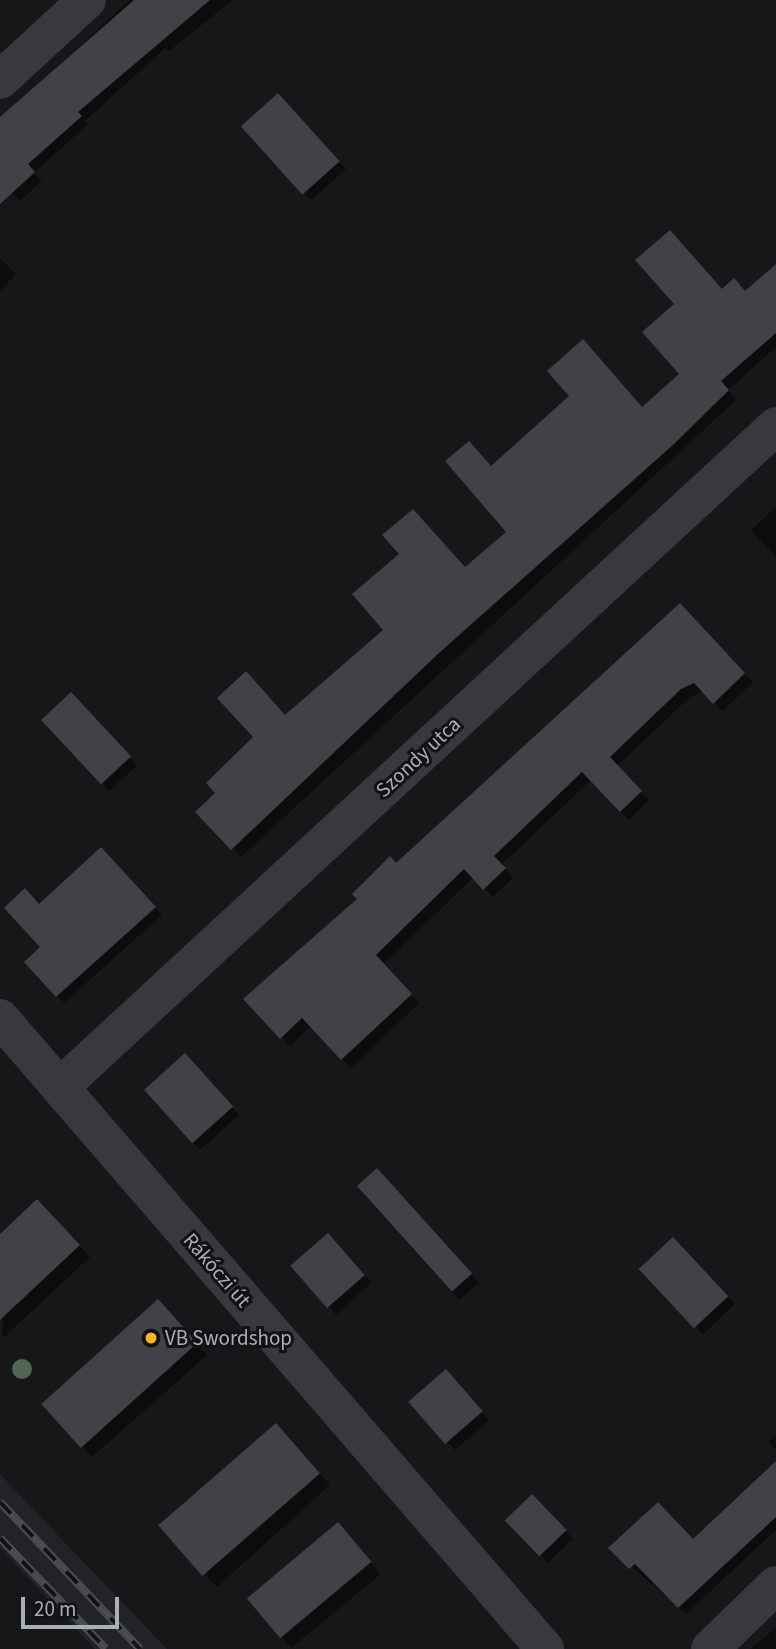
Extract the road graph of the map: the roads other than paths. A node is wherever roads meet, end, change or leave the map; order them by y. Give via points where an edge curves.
1 (87, 0) edge
2 (0, 80) edge
3 (776, 426) edge
4 (0, 1018) edge
5 (60, 1087) junction
6 (776, 1585) edge
7 (545, 1649) edge
8 (710, 1649) edge

1 - 2 street
3 - 5 street, Szondy utca
4 - 5 street, Rákóczi út
5 - 7 street, Rákóczi út
6 - 8 street

